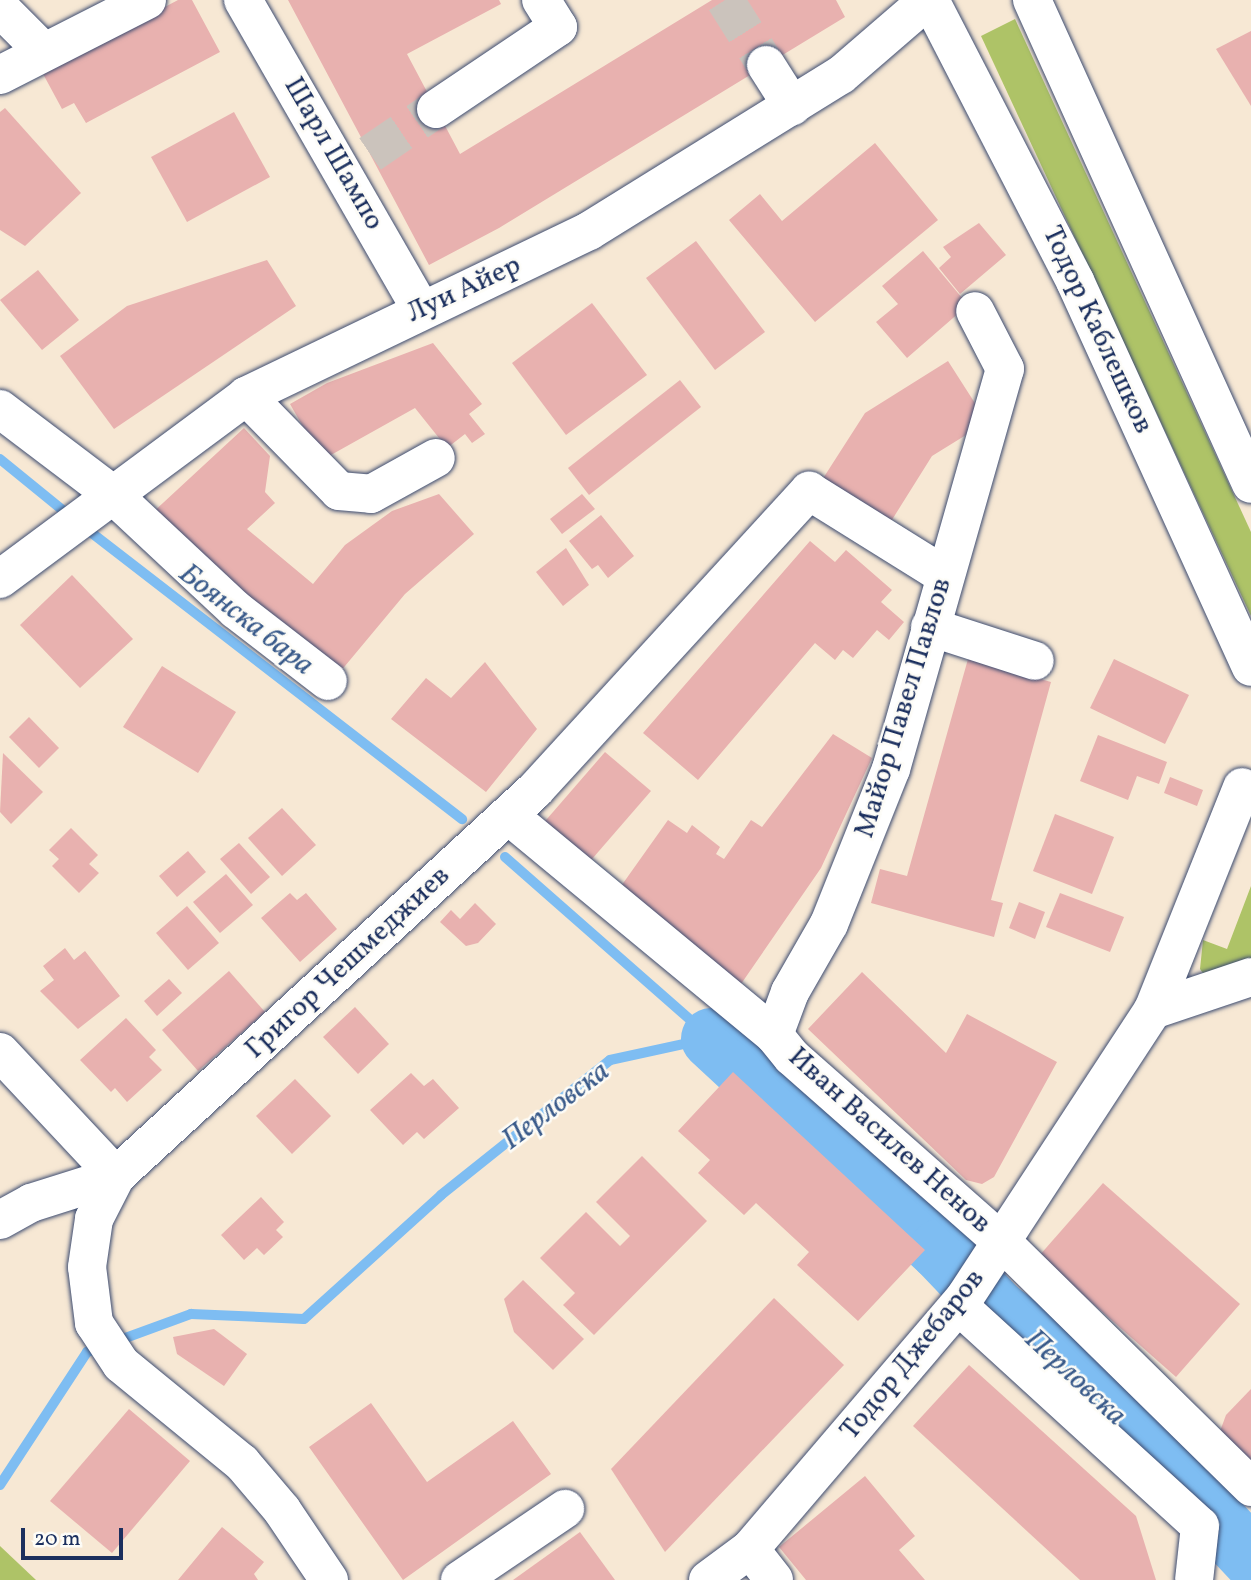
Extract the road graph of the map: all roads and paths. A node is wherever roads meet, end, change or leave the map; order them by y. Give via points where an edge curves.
1 (147, 0) edge
2 (243, 0) edge
3 (541, 0) edge
4 (929, 0) edge
5 (1032, 0) edge
6 (0, 8) edge
7 (44, 52) junction
8 (766, 65) tunnel mouth
9 (0, 75) edge
10 (792, 106) junction
11 (436, 109) tunnel mouth
12 (421, 309) junction
13 (975, 311) dead end
14 (246, 396) junction
15 (0, 409) edge
16 (436, 458) dead end
17 (1251, 485) edge
18 (88, 512) junction
19 (944, 575) junction
20 (0, 579) edge
21 (930, 627) junction
22 (1035, 661) dead end
23 (1251, 667) edge
24 (328, 681) dead end
25 (1242, 787) dead end
26 (508, 816) junction
27 (1251, 977) edge
28 (1153, 1010) junction
29 (774, 1035) junction
30 (0, 1052) edge
31 (116, 1176) junction
32 (0, 1220) edge
33 (998, 1246) junction
34 (962, 1301) junction
35 (1251, 1487) edge
36 (565, 1509) dead end
37 (750, 1549) junction
38 (329, 1580) edge
39 (460, 1580) edge
40 (708, 1580) edge
41 (774, 1580) edge
42 (1194, 1580) edge

1 - 7 street
2 - 12 street, Шарл Шампо via 358,163
3 - 11 street via 558,27
4 - 10 street, Луи Айер via 879,46
4 - 23 street, Тодор Каблешков via 1075,281
5 - 17 street
6 - 7 street
7 - 9 street
8 - 10 street
10 - 12 street, Луи Айер via 589,231
12 - 14 street, Луи Айер
13 - 19 street, Майор Павел Павлов via 1005,369
14 - 16 street via 339,491 370,494
14 - 18 street, Луи Айер
15 - 18 street
18 - 20 street, Луи Айер
18 - 24 street via 236,610
19 - 21 street, Майор Павел Павлов
19 - 26 street, Григор Чешмеджиев via 809,491
21 - 22 street
21 - 29 street, Майор Павел Павлов via 891,769 867,835 830,924 790,992
25 - 28 street, Тодор Джебаров
26 - 29 street, Иван Василев Ненов
26 - 31 street, Григор Чешмеджиев
27 - 28 street
28 - 33 street, Тодор Джебаров
29 - 33 street, Иван Василев Ненов via 792,1057
30 - 31 street
31 - 32 street via 31,1203
31 - 38 street, Григор Чешмеджиев via 94,1219 87,1267 94,1323 121,1364 242,1463 282,1510
33 - 34 street, Тодор Джебаров
33 - 35 street, Иван Василев Ненов
34 - 37 street, Тодор Джебаров
34 - 42 street via 1200,1526
36 - 39 street
37 - 40 street, Тодор Джебаров
37 - 41 street

